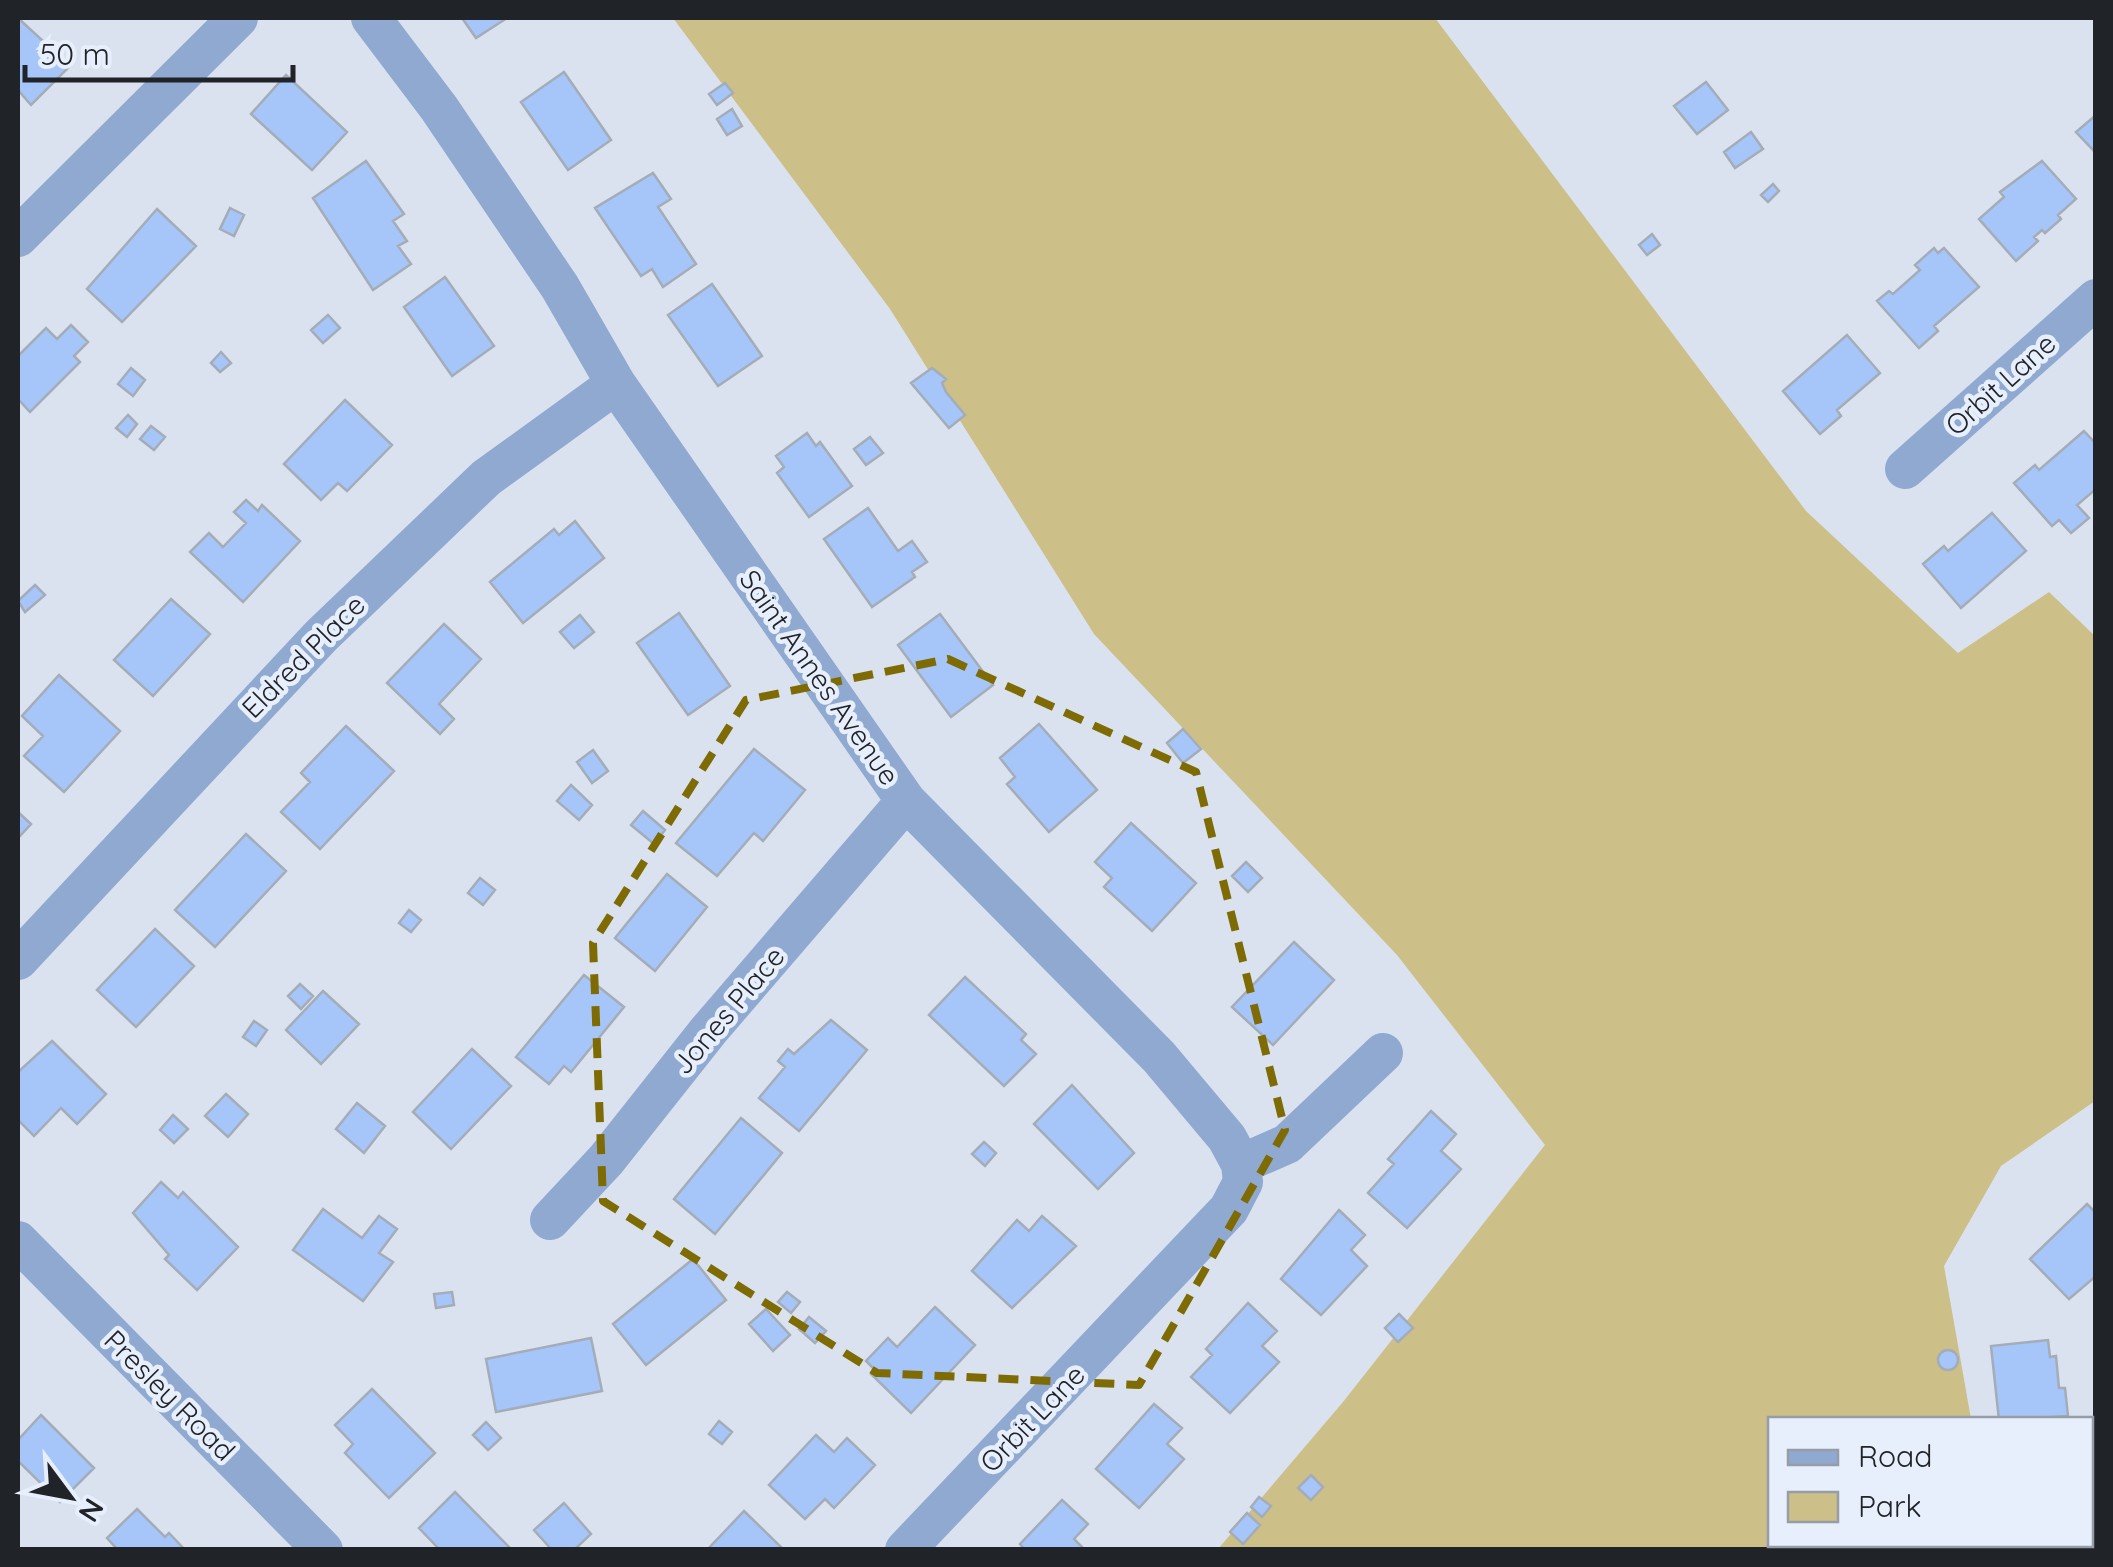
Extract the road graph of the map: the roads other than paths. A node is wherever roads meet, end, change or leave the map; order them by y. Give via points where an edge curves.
1 (238, 18) edge
2 (371, 18) edge
3 (31, 196) edge
4 (18, 237) edge
5 (2096, 299) edge
6 (616, 384) junction
7 (1905, 469) dead end
8 (906, 801) junction
9 (18, 960) edge
10 (1383, 1053) dead end
11 (1242, 1164) junction
12 (550, 1220) dead end
13 (18, 1241) edge
14 (323, 1550) edge
15 (905, 1550) edge

1 - 3 street
2 - 6 street, Saint Annes Avenue via 560,287
3 - 4 street
5 - 7 street, Orbit Lane
6 - 8 street, Saint Annes Avenue
6 - 9 street, Eldred Place via 486,478 334,622
8 - 11 street, Saint Annes Avenue via 1159,1056
8 - 12 street, Jones Place
10 - 11 street via 1287,1144
11 - 15 street, Orbit Lane via 1243,1182 1229,1209
13 - 14 street, Presley Road

